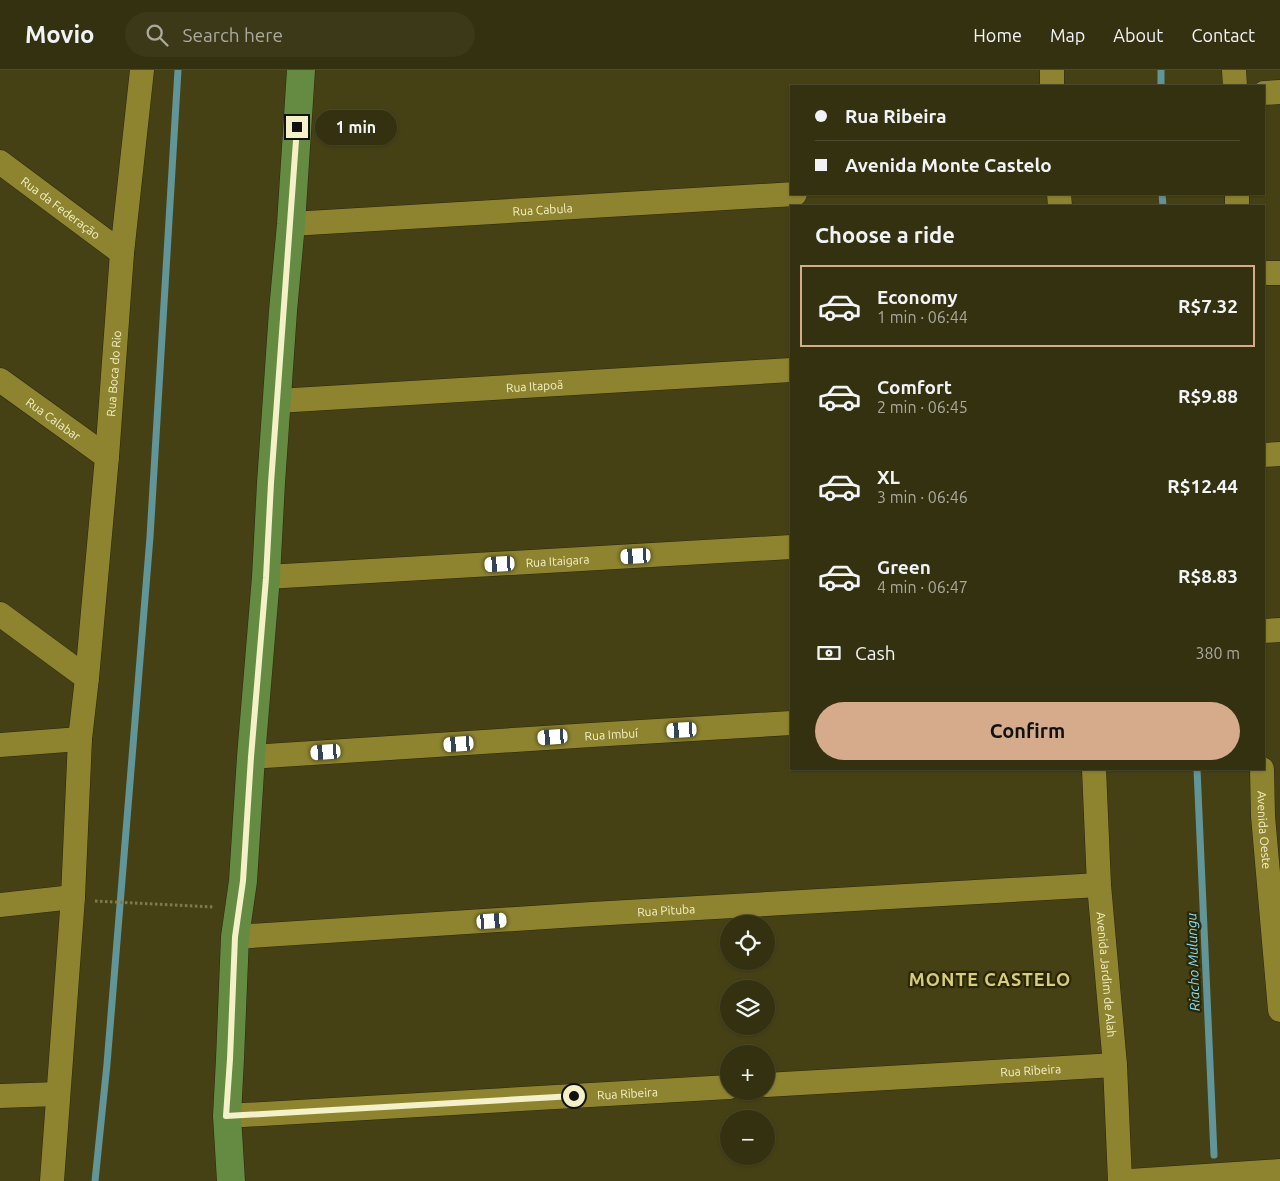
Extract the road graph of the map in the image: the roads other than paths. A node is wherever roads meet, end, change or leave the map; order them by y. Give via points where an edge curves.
1 (142, 70) edge
2 (301, 70) edge
3 (1052, 70) edge
4 (1234, 70) edge
5 (1052, 85) edge
6 (1234, 85) edge
7 (1280, 92) edge
8 (1265, 93) edge
9 (0, 162) edge
10 (790, 194) edge
11 (291, 224) junction
12 (122, 253) junction
13 (1280, 272) edge
14 (1265, 273) edge
15 (790, 370) edge
16 (0, 380) edge
17 (277, 401) junction
18 (1280, 454) edge
19 (1265, 455) edge
20 (107, 457) junction
21 (790, 547) edge
22 (266, 578) junction
23 (0, 614) edge
24 (1280, 630) edge
25 (1265, 631) edge
26 (87, 678) junction
27 (790, 723) edge
28 (80, 739) junction
29 (0, 745) edge
30 (251, 757) junction
31 (1094, 770) edge
32 (1262, 770) edge
33 (1272, 815) edge
34 (1100, 885) junction
35 (73, 897) junction
36 (0, 906) edge
37 (235, 937) junction
38 (1280, 996) edge
39 (1115, 1065) junction
40 (775, 1084) edge
41 (720, 1088) edge
42 (58, 1094) junction
43 (0, 1096) edge
44 (226, 1116) junction
45 (1280, 1171) edge
46 (52, 1181) edge
47 (231, 1181) edge
48 (1120, 1181) edge
49 (1130, 1181) edge

1 - 12 street, Rua Boca do Rio
2 - 11 street
3 - 5 street
4 - 6 street
7 - 8 street
9 - 12 street, Rua da Federação
10 - 11 street, Rua Cabula
11 - 17 street
12 - 20 street, Rua Boca do Rio
13 - 14 street
15 - 17 street, Rua Itapoã
16 - 20 street, Rua Calabar
17 - 22 street
18 - 19 street
20 - 26 street, Rua Boca do Rio
21 - 22 street, Rua Itaigara
22 - 30 street
23 - 26 street
24 - 25 street
26 - 28 street, Rua Boca do Rio
27 - 30 street, Rua Imbuí
28 - 29 street
28 - 35 street, Rua Boca do Rio
30 - 37 street via 243,881
31 - 34 street, Avenida Jardim de Alah
32 - 33 street, Avenida Oeste
33 - 38 street, Avenida Oeste
34 - 37 street, Rua Pituba
34 - 39 street, Avenida Jardim de Alah
35 - 36 street
35 - 42 street, Rua Boca do Rio
37 - 44 street
39 - 40 street, Rua Ribeira
39 - 48 street, Avenida Jardim de Alah
41 - 44 street, Rua Ribeira
42 - 43 street
42 - 46 street, Rua Boca do Rio
44 - 47 street
45 - 49 street

